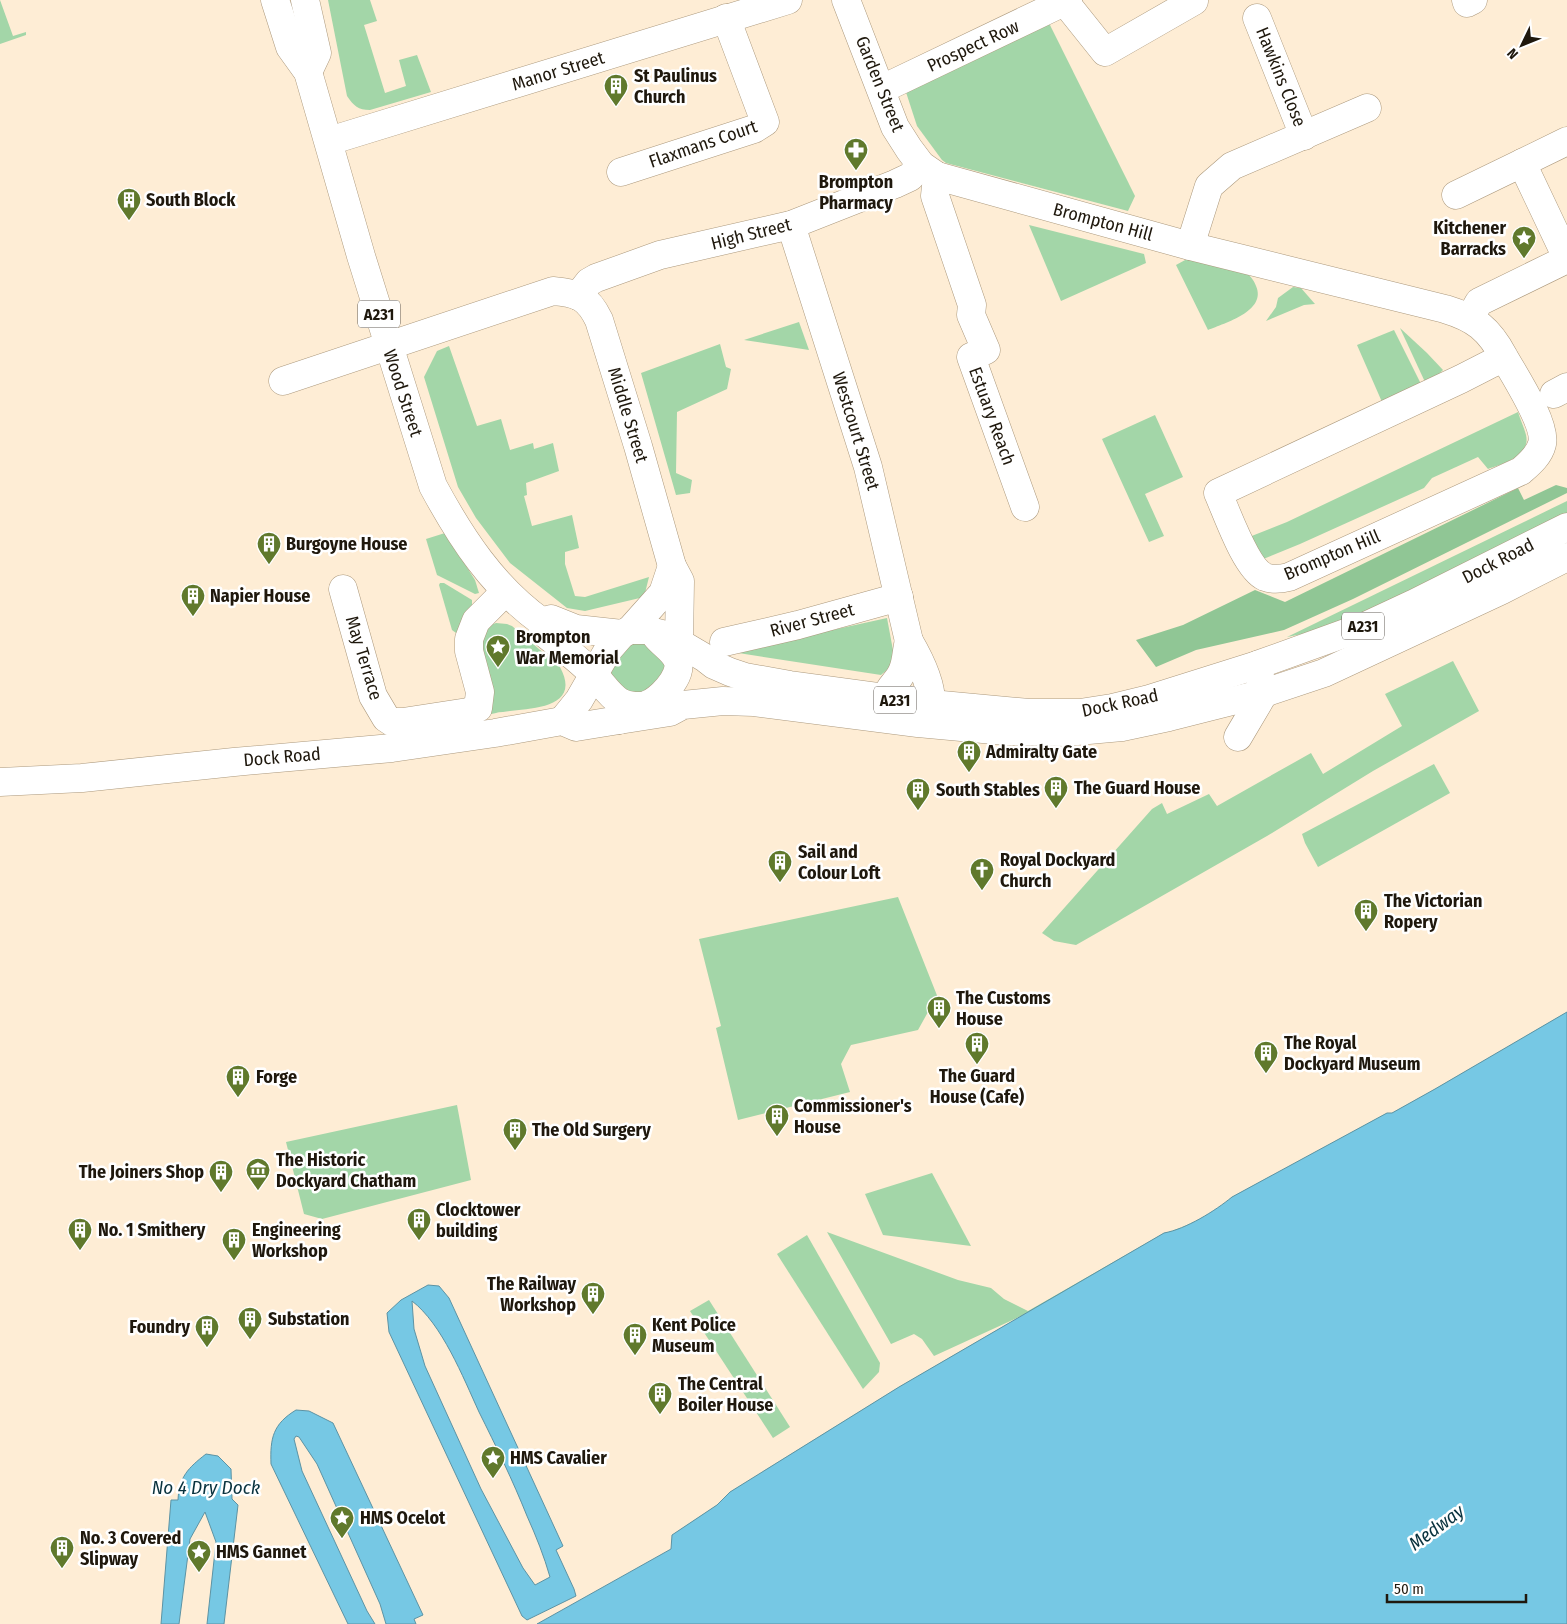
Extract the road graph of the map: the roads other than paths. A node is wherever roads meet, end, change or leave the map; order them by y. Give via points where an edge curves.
1 (275, 0) edge
2 (304, 0) edge
3 (788, 0) edge
4 (846, 0) edge
5 (1193, 0) edge
6 (1466, 0) edge
7 (1473, 0) edge
8 (1066, 1) edge
9 (726, 18) junction
10 (1257, 18) dead end
11 (308, 72) junction
12 (882, 89) junction
13 (1367, 108) dead end
14 (1304, 136) junction
15 (329, 141) junction
16 (1567, 141) edge
17 (1522, 163) junction
18 (929, 170) junction
19 (621, 172) dead end
20 (1456, 195) dead end
21 (791, 225) junction
22 (1190, 246) junction
23 (1567, 258) edge
24 (566, 293) junction
25 (1470, 318) junction
26 (388, 346) junction
27 (1504, 357) junction
28 (283, 381) dead end
29 (1025, 507) dead end
30 (1567, 527) edge
31 (1567, 557) edge
32 (672, 566) junction
33 (343, 589) dead end
34 (505, 592) junction
35 (899, 597) junction
36 (542, 622) junction
37 (635, 632) junction
38 (909, 641) junction
39 (724, 642) dead end
40 (679, 643) junction
41 (1256, 665) junction
42 (594, 674) junction
43 (1227, 675) junction
44 (1264, 693) junction
45 (886, 698) junction
46 (1236, 700) junction
47 (931, 704) junction
48 (683, 705) junction
49 (636, 710) junction
50 (562, 721) junction
51 (0, 782) edge

1 - 11 street, Wood Street / A231 via 290,47
2 - 11 street via 317,53
3 - 9 street, Manor Street
4 - 12 street, Garden Street
5 - 8 street, Prospect Row via 1105,52
6 - 7 street via 1467,3
8 - 12 street, Prospect Row
9 - 15 street, Manor Street
9 - 19 street, Flaxmans Court via 765,122 754,129
10 - 14 street, Hawkins Close
11 - 15 street, Wood Street / A231
12 - 18 street, Garden Street via 895,127 909,149
13 - 14 street, Hawkins Close
14 - 22 street, Hawkins Close via 1232,166 1209,186
15 - 26 street, Wood Street / A231
16 - 17 street
17 - 20 street
17 - 23 street
18 - 21 street, High Street
18 - 22 street, Brompton Hill
18 - 29 street, Estuary Reach via 972,305 971,315 986,350 971,357
21 - 24 street, High Street via 660,256 593,279
21 - 35 street, Westcourt Street via 868,467
22 - 25 street, Brompton Hill via 1407,299
23 - 25 street via 1477,304
24 - 26 street, High Street
24 - 32 street, Middle Street via 592,307 598,320
25 - 27 street, Brompton Hill via 1488,332
26 - 28 street, High Street
26 - 34 street, Wood Street / A231 via 432,486 467,544
27 - 27 street, Brompton Hill via 1543,434 1542,445 1534,460 1521,471 1289,577 1266,577 1255,570 1208,497
30 - 41 street, Dock Road / A231 via 1368,625
31 - 44 street, Dock Road / A231 via 1324,672
32 - 37 street via 663,593
32 - 40 street, Middle Street via 680,581
33 - 34 street, May Terrace via 373,696 382,714 392,722 478,708 480,692 469,639 476,621
34 - 36 street, Wood Street
35 - 38 street, Westcourt Street
35 - 39 street, River Street
36 - 37 street via 551,619 576,629
36 - 42 street, Wood Street via 543,632
37 - 40 street, Dock Road / A231 via 666,635
37 - 42 street via 608,650
37 - 49 street via 676,658 679,668 674,682
38 - 45 street, Westcourt Street via 904,669 888,690
38 - 47 street, Westcourt Street via 921,662
40 - 45 street, Dock Road / A231 via 714,665 745,677
41 - 43 street, Dock Road / A231
41 - 44 street
42 - 49 street via 611,695
42 - 50 street
43 - 46 street
43 - 47 street, Dock Road / A231 via 1149,699 1080,713 1030,713
44 - 46 street, Dock Road / A231
44 - 46 street via 1238,737
45 - 47 street, Dock Road / A231
46 - 48 street, Dock Road / A231 via 1122,727 1057,732 918,723 754,702
48 - 49 street, Dock Road via 673,702
48 - 49 street, Dock Road / A231 via 670,712
49 - 50 street, Dock Road via 576,727
50 - 51 street, Dock Road via 392,748 82,778

